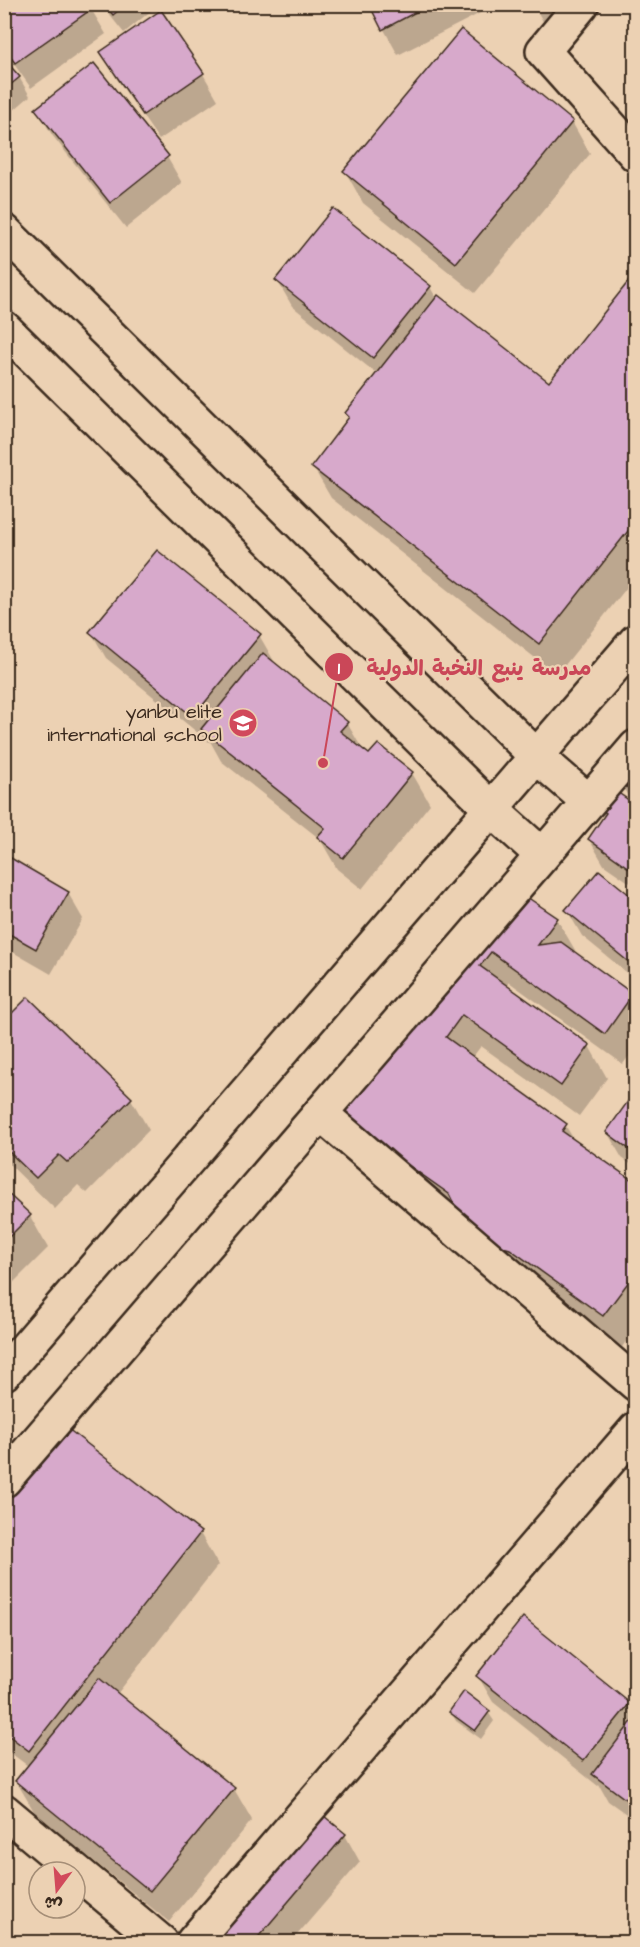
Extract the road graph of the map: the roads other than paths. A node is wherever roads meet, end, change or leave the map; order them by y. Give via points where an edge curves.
1 (582, 4) edge
2 (636, 155) edge
3 (4, 231) edge
4 (4, 328) edge
5 (636, 641) edge
6 (636, 747) edge
7 (537, 756) junction
8 (588, 801) junction
9 (491, 808) junction
10 (542, 855) junction
11 (320, 1113) junction
12 (6, 1369) edge
13 (636, 1384) edge
14 (636, 1429) edge
15 (4, 1480) edge
16 (4, 1811) edge
17 (161, 1942) edge
18 (193, 1942) edge

1 - 2 street via 543,51
3 - 7 street
4 - 9 street
5 - 7 street
6 - 8 street
7 - 8 street
7 - 9 street
8 - 10 street
9 - 10 street
9 - 12 street
10 - 11 street
11 - 13 street
11 - 15 street
14 - 18 street
16 - 17 street

